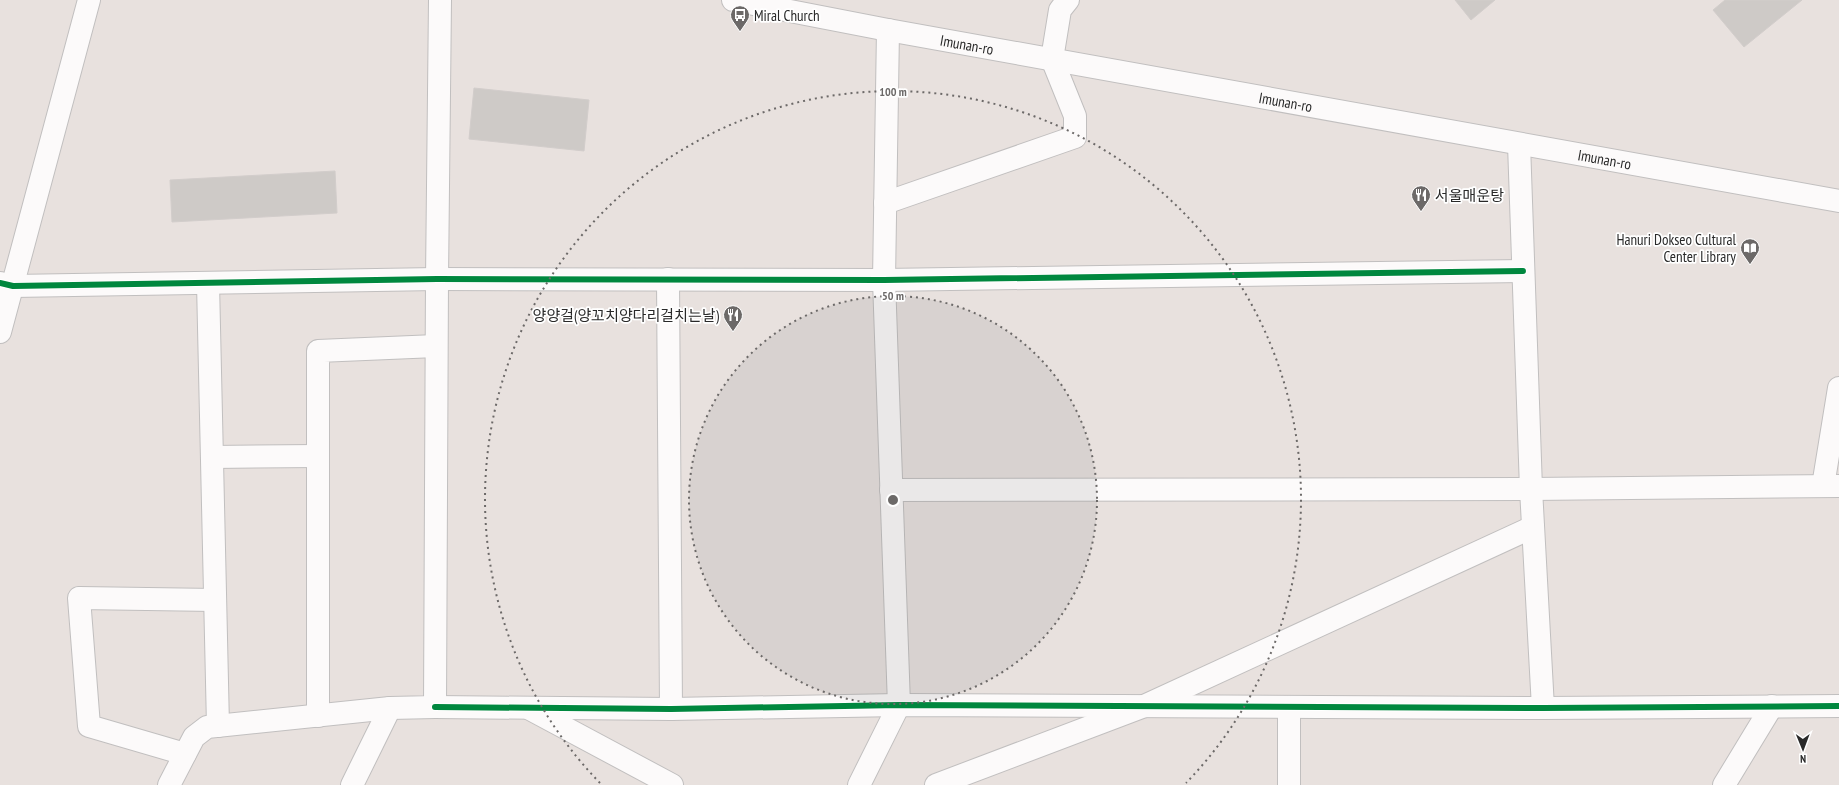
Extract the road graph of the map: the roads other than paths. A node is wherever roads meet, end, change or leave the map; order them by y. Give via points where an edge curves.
1 (89, 0) edge
2 (440, 0) edge
3 (732, 0) edge
4 (1068, 0) edge
5 (888, 30) junction
6 (1052, 59) junction
7 (1519, 144) junction
8 (1839, 201) edge
9 (885, 203) junction
10 (1523, 272) junction
11 (436, 279) junction
12 (668, 279) junction
13 (884, 280) junction
14 (208, 283) junction
15 (7, 284) edge
16 (0, 332) edge
17 (436, 346) junction
18 (1839, 388) edge
19 (212, 456) junction
20 (318, 456) junction
21 (1831, 486) edge
22 (1530, 489) junction
23 (892, 490) junction
24 (1533, 527) junction
25 (215, 600) junction
26 (899, 706) junction
27 (1772, 706) junction
28 (1839, 706) edge
29 (435, 707) junction
30 (1142, 707) junction
31 (1289, 707) junction
32 (390, 708) junction
33 (528, 708) junction
34 (1543, 708) junction
35 (671, 709) junction
36 (318, 716) junction
37 (218, 726) junction
38 (185, 754) junction
39 (169, 785) edge
40 (352, 785) edge
41 (672, 785) edge
42 (860, 785) edge
43 (936, 785) edge
44 (1289, 785) edge
45 (1724, 785) edge

1 - 15 street
2 - 11 street
3 - 5 street, Imunan-ro
4 - 6 street via 1060,10
5 - 6 street, Imunan-ro
5 - 9 street
6 - 7 street, Imunan-ro
6 - 9 street via 1075,116 1075,137
7 - 8 street, Imunan-ro
7 - 10 street
9 - 13 street
10 - 13 street
10 - 22 street
11 - 12 street
11 - 14 street
11 - 17 street
12 - 13 street
12 - 35 street
13 - 23 street
14 - 15 street
14 - 19 street
15 - 16 street
17 - 20 street via 318,351
17 - 29 street
18 - 21 street
19 - 20 street
19 - 25 street
20 - 36 street
21 - 22 street
22 - 23 street
22 - 24 street
23 - 26 street
24 - 30 street
24 - 34 street
25 - 37 street
25 - 38 street via 79,598 89,726
26 - 30 street
26 - 35 street
26 - 42 street
27 - 28 street
27 - 34 street
27 - 45 street
29 - 32 street
29 - 33 street
30 - 31 street
30 - 43 street
31 - 34 street
31 - 44 street
32 - 36 street
32 - 40 street
33 - 35 street
33 - 41 street
36 - 37 street
37 - 38 street via 207,727 194,737
38 - 39 street

